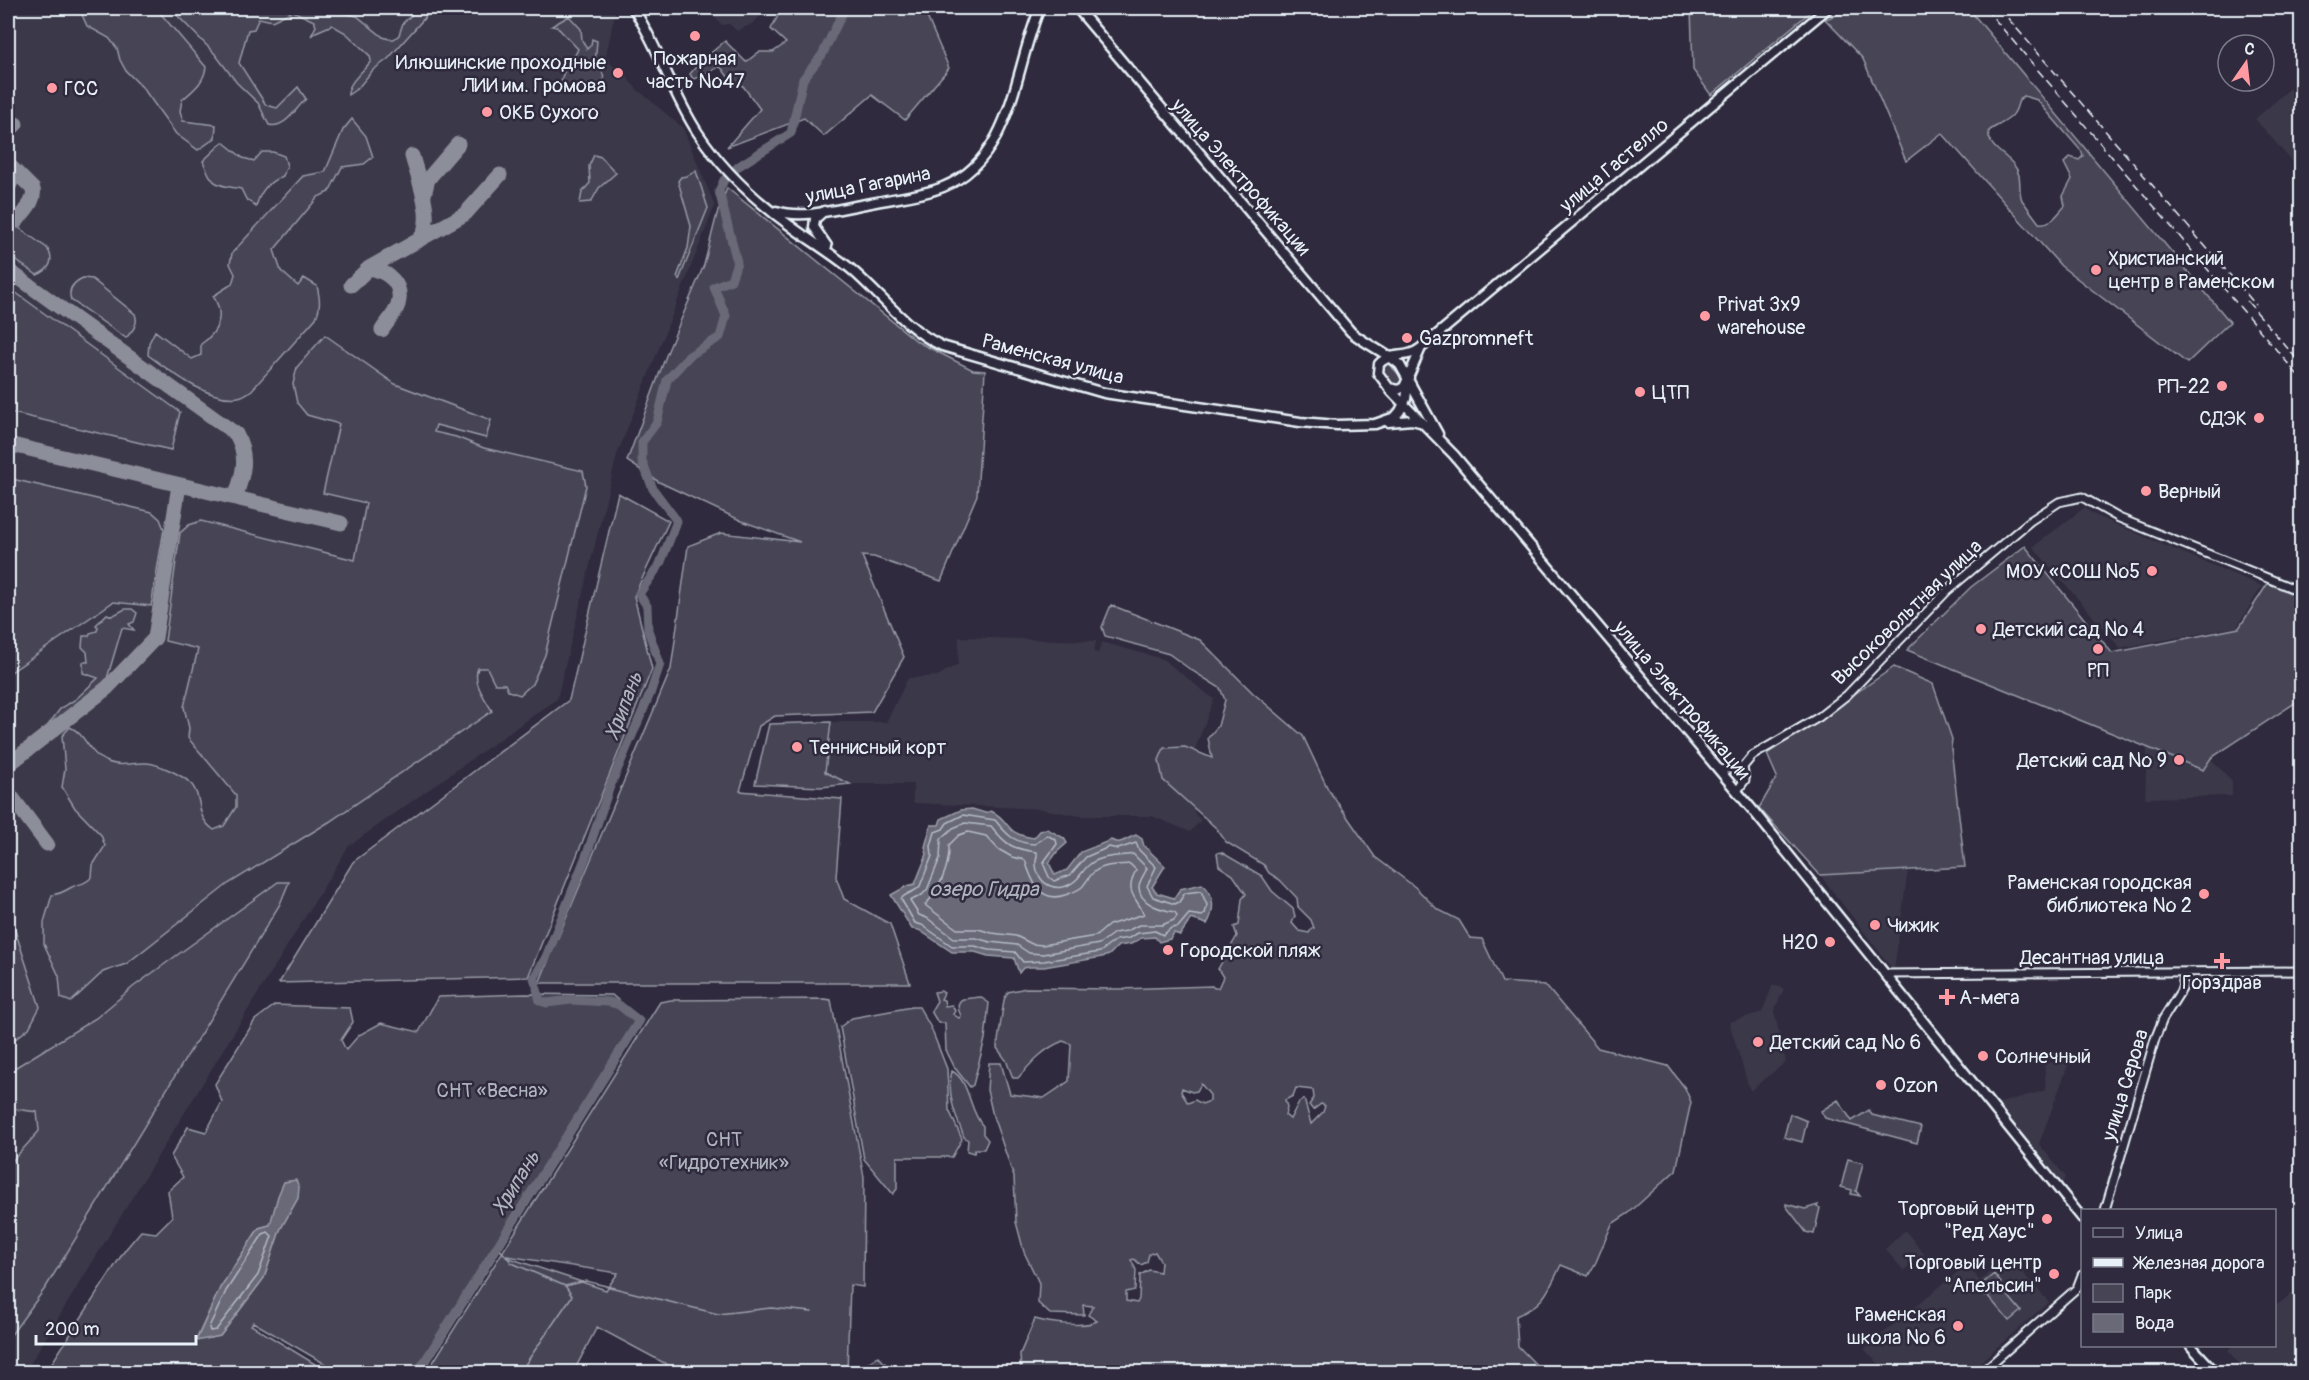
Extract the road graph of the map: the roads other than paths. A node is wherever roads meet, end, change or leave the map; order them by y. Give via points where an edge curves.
1 (633, 8) edge
2 (1040, 8) edge
3 (1077, 8) edge
4 (1828, 8) edge
5 (770, 210) junction
6 (824, 211) junction
7 (797, 215) junction
8 (792, 227) junction
9 (834, 255) junction
10 (1422, 348) junction
11 (1390, 356) junction
12 (1409, 378) junction
13 (1388, 387) junction
14 (1403, 404) junction
15 (1421, 423) junction
16 (1376, 424) junction
17 (1450, 451) junction
18 (2301, 592) edge
19 (1743, 767) junction
20 (1719, 770) junction
21 (1737, 791) junction
22 (2301, 971) edge
23 (2184, 973) junction
24 (1883, 974) junction
25 (2105, 1209) edge
26 (2081, 1217) edge
27 (2081, 1278) edge
28 (2192, 1347) edge
29 (1982, 1372) edge
30 (2215, 1372) edge

1 - 5 main road, Раменская улица via 684,112 725,167
2 - 6 main road, улица Гагарина via 1001,129 971,168 942,188
3 - 11 main road, улица Электрофикации via 1342,322 1362,341
4 - 10 main road, улица Гастелло
5 - 7 main road, улица Гагарина
5 - 8 main road, Раменская улица
6 - 7 main road, улица Гагарина
6 - 9 main road via 815,219 814,227
7 - 8 main road via 810,225 804,231
8 - 9 main road, Раменская улица
9 - 16 main road, Раменская улица via 915,330 942,346 1104,393 1300,422
10 - 11 main road, улица Гастелло via 1411,355
10 - 12 main road, улица Гастелло
11 - 12 main road
11 - 13 main road via 1382,360 1377,370
12 - 13 main road via 1401,389
12 - 14 main road, улица Гастелло
12 - 17 main road via 1428,418
13 - 14 main road
14 - 15 main road
14 - 16 main road, Раменская улица via 1395,417
15 - 16 main road via 1405,420
15 - 17 main road
17 - 20 main road, улица Электрофикации
18 - 19 street, Высоковольтная улица via 2119,518 2082,497 2059,502 2030,521 1948,590 1847,695 1819,717 1752,756
19 - 20 street
19 - 21 street via 1745,780
20 - 21 main road, улица Электрофикации
21 - 24 main road, улица Электрофикации
22 - 23 street, Десантная улица
23 - 24 street, Десантная улица
23 - 25 street, улица Серова via 2182,989 2155,1039
24 - 26 main road, улица Электрофикации
27 - 29 street via 2077,1288
28 - 30 main road

